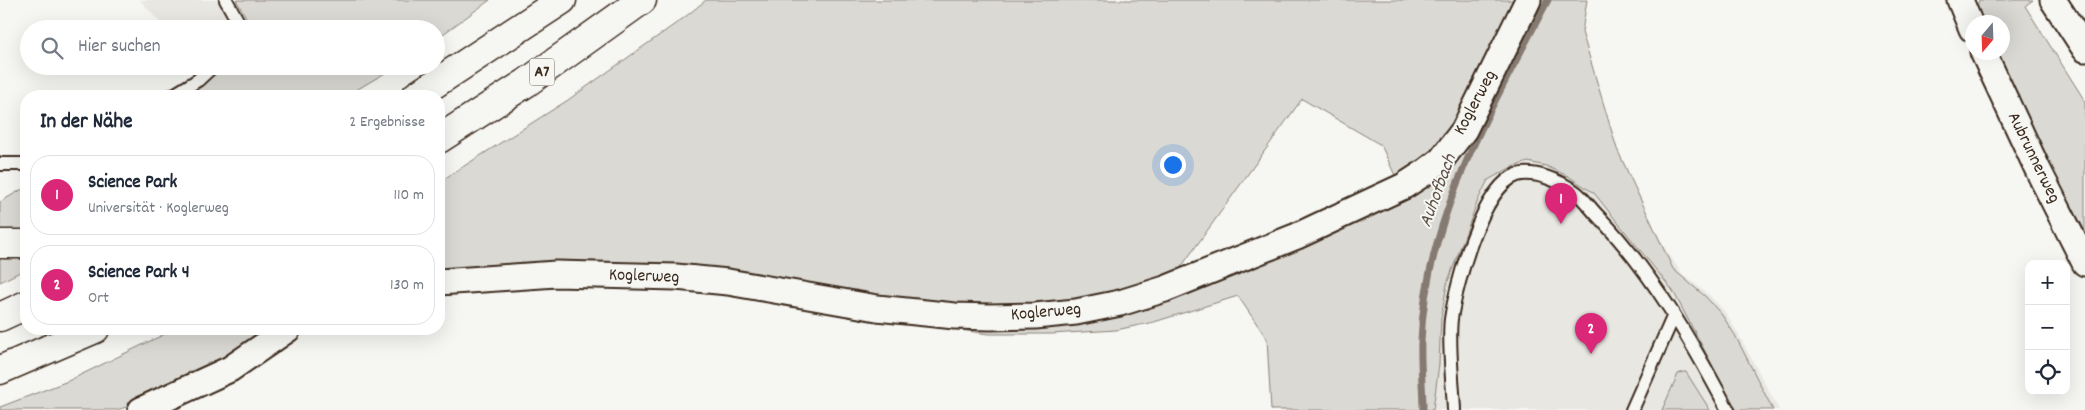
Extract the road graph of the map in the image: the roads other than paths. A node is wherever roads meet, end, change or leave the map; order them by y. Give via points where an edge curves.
1 (226, 0) edge
2 (562, 0) edge
3 (642, 0) edge
4 (1528, 0) edge
5 (1960, 0) edge
6 (2053, 0) edge
7 (1966, 15) edge
8 (237, 20) edge
9 (2085, 49) edge
10 (1987, 60) edge
11 (203, 75) edge
12 (182, 90) edge
13 (425, 90) edge
14 (445, 135) edge
15 (0, 164) edge
16 (20, 164) edge
17 (0, 244) edge
18 (20, 244) edge
19 (2085, 263) edge
20 (445, 282) edge
21 (20, 308) edge
22 (1674, 315) junction
23 (0, 317) edge
24 (81, 335) edge
25 (279, 335) edge
26 (0, 370) edge
27 (141, 410) edge
28 (1454, 410) edge
29 (1632, 410) edge
30 (1728, 410) edge

1 - 8 lane
2 - 13 highway
3 - 14 highway, A7 via 526,83
4 - 20 street, Koglerweg via 1464,130 1441,160 1424,173 1404,186 1297,236 1165,289 1120,302 1076,312 955,316 878,308 728,282 676,277 556,274
5 - 7 street
6 - 9 street
10 - 19 street, Aubrunnerweg
11 - 12 lane
15 - 16 lane
17 - 18 highway
21 - 23 highway
22 - 28 lane via 1616,234 1574,191 1540,174 1518,175 1502,184 1486,208 1467,255 1451,320
22 - 29 lane
22 - 30 lane
24 - 26 highway
25 - 27 street via 230,369

